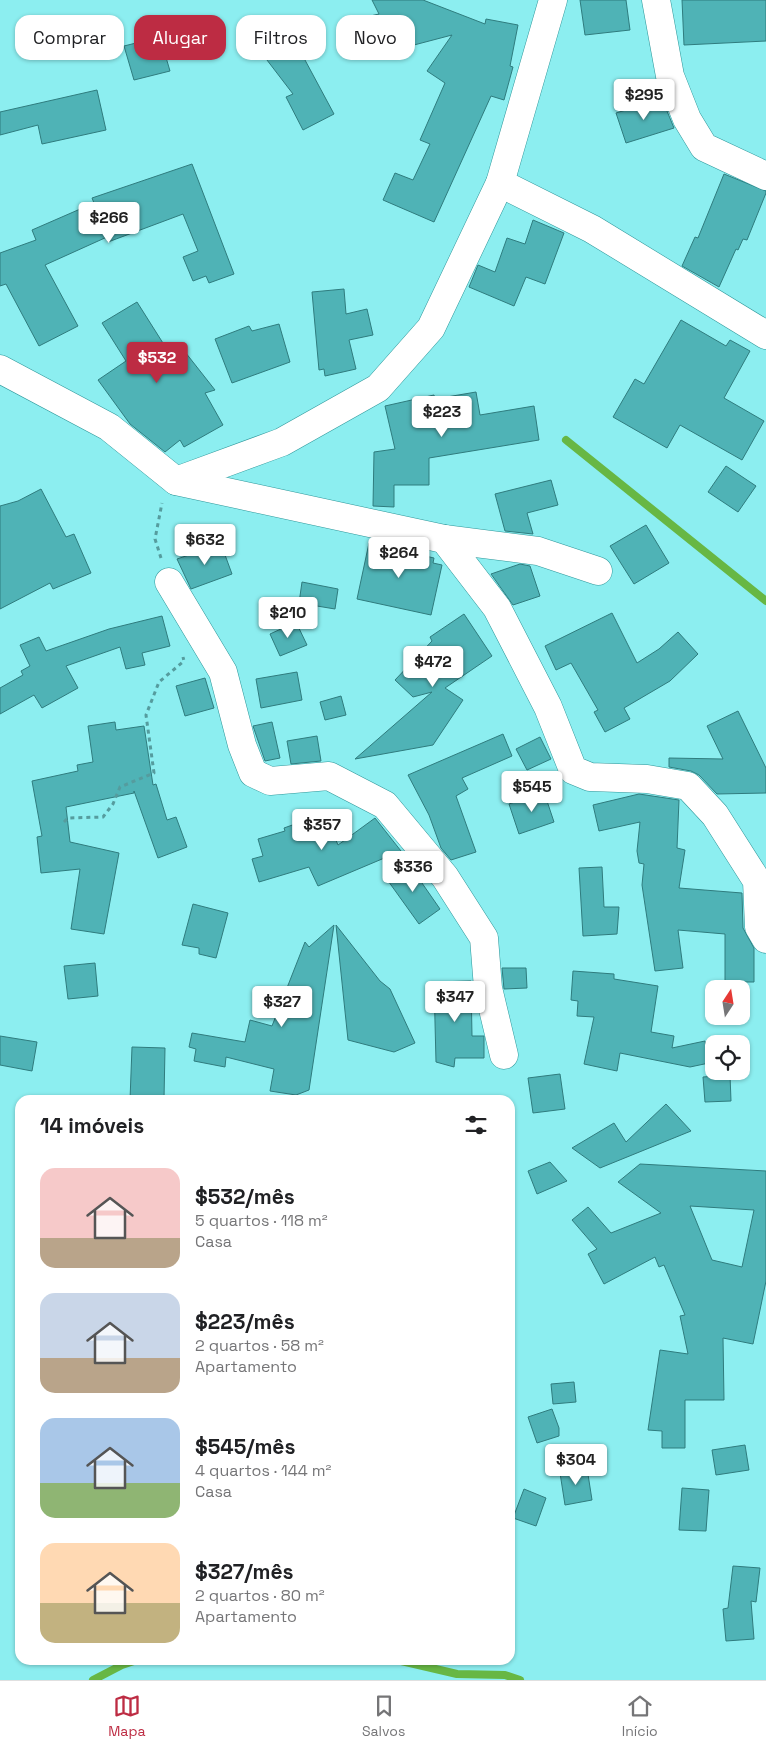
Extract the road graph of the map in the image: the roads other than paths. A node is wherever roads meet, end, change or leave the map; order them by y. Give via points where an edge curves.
1 (553, 0) edge
2 (656, 0) edge
3 (766, 176) edge
4 (500, 183) junction
5 (766, 335) edge
6 (0, 369) edge
7 (170, 489) junction
8 (444, 539) junction
9 (598, 571) dead end
10 (169, 582) road end
11 (766, 939) edge
12 (504, 1055) dead end

1 - 4 street
2 - 3 street via 670,76 686,119 704,147
4 - 5 street via 592,229
4 - 7 street via 431,328 378,388 282,442
6 - 7 street via 109,427
7 - 8 street
8 - 9 street via 538,551
8 - 11 street via 497,608 548,707 573,770 590,777 647,779 688,786 715,815 757,881 759,927
10 - 12 street via 223,672 242,746 253,772 270,781 329,776 385,805 445,877 484,938 488,988

